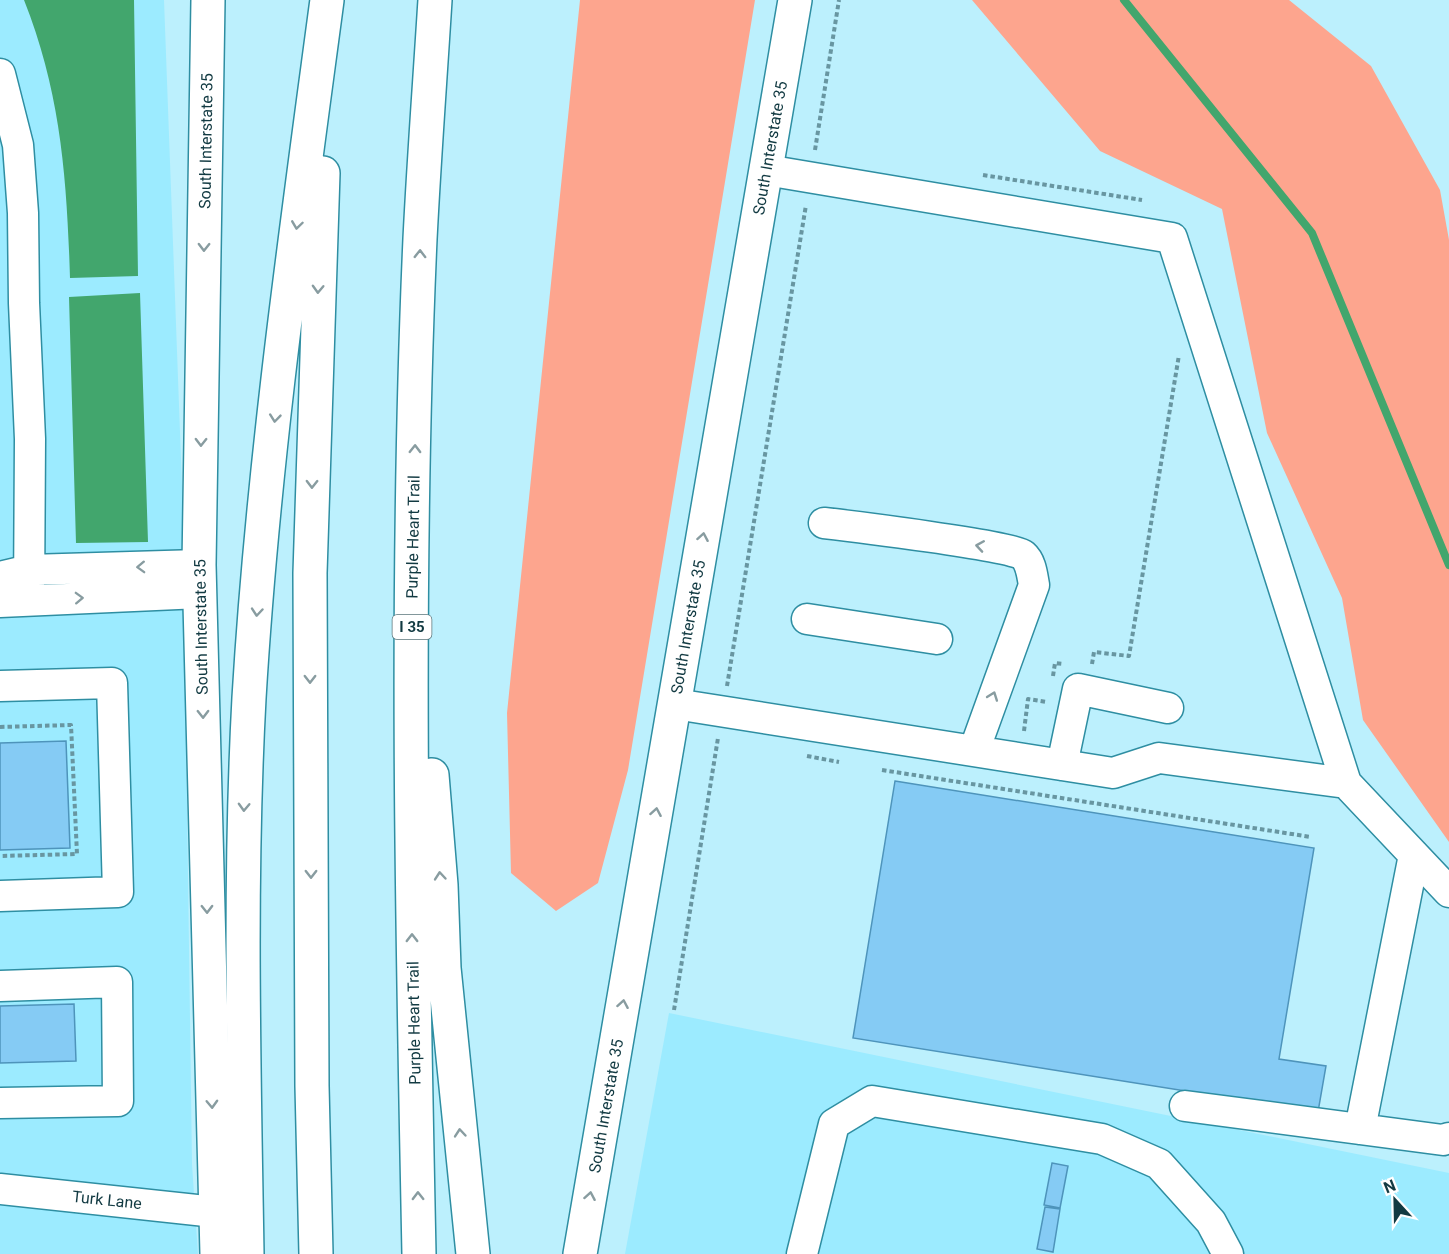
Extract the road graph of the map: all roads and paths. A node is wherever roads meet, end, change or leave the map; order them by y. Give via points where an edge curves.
1 (208, 0) edge
2 (328, 0) edge
3 (435, 0) edge
4 (795, 0) edge
5 (839, 0) edge
6 (0, 74) edge
7 (814, 155) dead end
8 (766, 170) junction
9 (978, 175) dead end
10 (1142, 200) dead end
11 (807, 202) dead end
12 (1180, 344) dead end
13 (824, 522) dead end
14 (412, 544) junction
15 (29, 570) junction
16 (0, 577) edge
17 (200, 579) junction
18 (29, 600) junction
19 (0, 602) edge
20 (807, 619) dead end
21 (937, 639) dead end
22 (1073, 665) dead end
23 (1082, 667) dead end
24 (1052, 683) dead end
25 (0, 687) edge
26 (726, 689) dead end
27 (1050, 693) dead end
28 (675, 704) junction
29 (1168, 708) dead end
30 (0, 727) edge
31 (1030, 733) dead end
32 (718, 737) dead end
33 (974, 751) junction
34 (801, 754) dead end
35 (838, 762) dead end
36 (1062, 765) junction
37 (882, 770) dead end
38 (1346, 783) junction
39 (1311, 837) dead end
40 (1414, 855) junction
41 (0, 856) edge
42 (1449, 892) edge
43 (0, 896) edge
44 (0, 986) edge
45 (674, 1010) dead end
46 (0, 1103) edge
47 (1185, 1106) dead end
48 (1360, 1129) junction
49 (1449, 1138) edge
50 (0, 1189) edge
51 (214, 1212) junction
52 (217, 1254) edge
53 (247, 1254) edge
54 (316, 1254) edge
55 (419, 1254) edge
56 (473, 1254) edge
57 (580, 1254) edge
58 (802, 1254) edge
59 (1228, 1254) edge

1 -> 17 main road, South Interstate 35
2 -> 53 main road via 288,296 250,695 242,908
2 -> 54 main road via 310,573
14 -> 3 main road, Purple Heart Trail / I 35 via 420,240
4 - 8 main road, South Interstate 35
5 - 7 path
6 - 15 street via 18,145 23,213 30,439
28 -> 8 main road, South Interstate 35
8 - 38 street via 1172,238
9 - 10 path
11 - 26 path
12 - 23 path via 1129,656 1094,652 1092,668
33 -> 13 street via 1034,585 1029,562 1021,553 1002,549
55 -> 14 main road, Purple Heart Trail / I 35 via 412,958
56 -> 14 main road via 444,968 441,885
15 - 16 street
17 -> 15 street
15 - 18 street
18 -> 17 street
17 -> 51 main road, South Interstate 35
18 - 19 street
20 - 21 street
22 - 24 path via 1055,663
25 - 43 street via 112,683 118,892
27 - 31 path via 1049,702 1028,699 1023,731
28 - 33 street
57 -> 28 main road, South Interstate 35
29 - 36 street via 1078,689
30 - 41 path via 71,725 77,854
32 - 45 path
33 - 36 street
34 - 35 path
36 - 38 street via 1113,773 1159,758
37 - 39 path
38 - 40 street
40 - 42 street
40 - 48 street
44 - 46 street via 117,982 118,1101
47 - 48 street
48 - 49 street
50 - 51 street, Turk Lane
51 - 52 main road, South Interstate 35
58 - 59 street via 834,1124 872,1101 1102,1139 1159,1164 1211,1222

